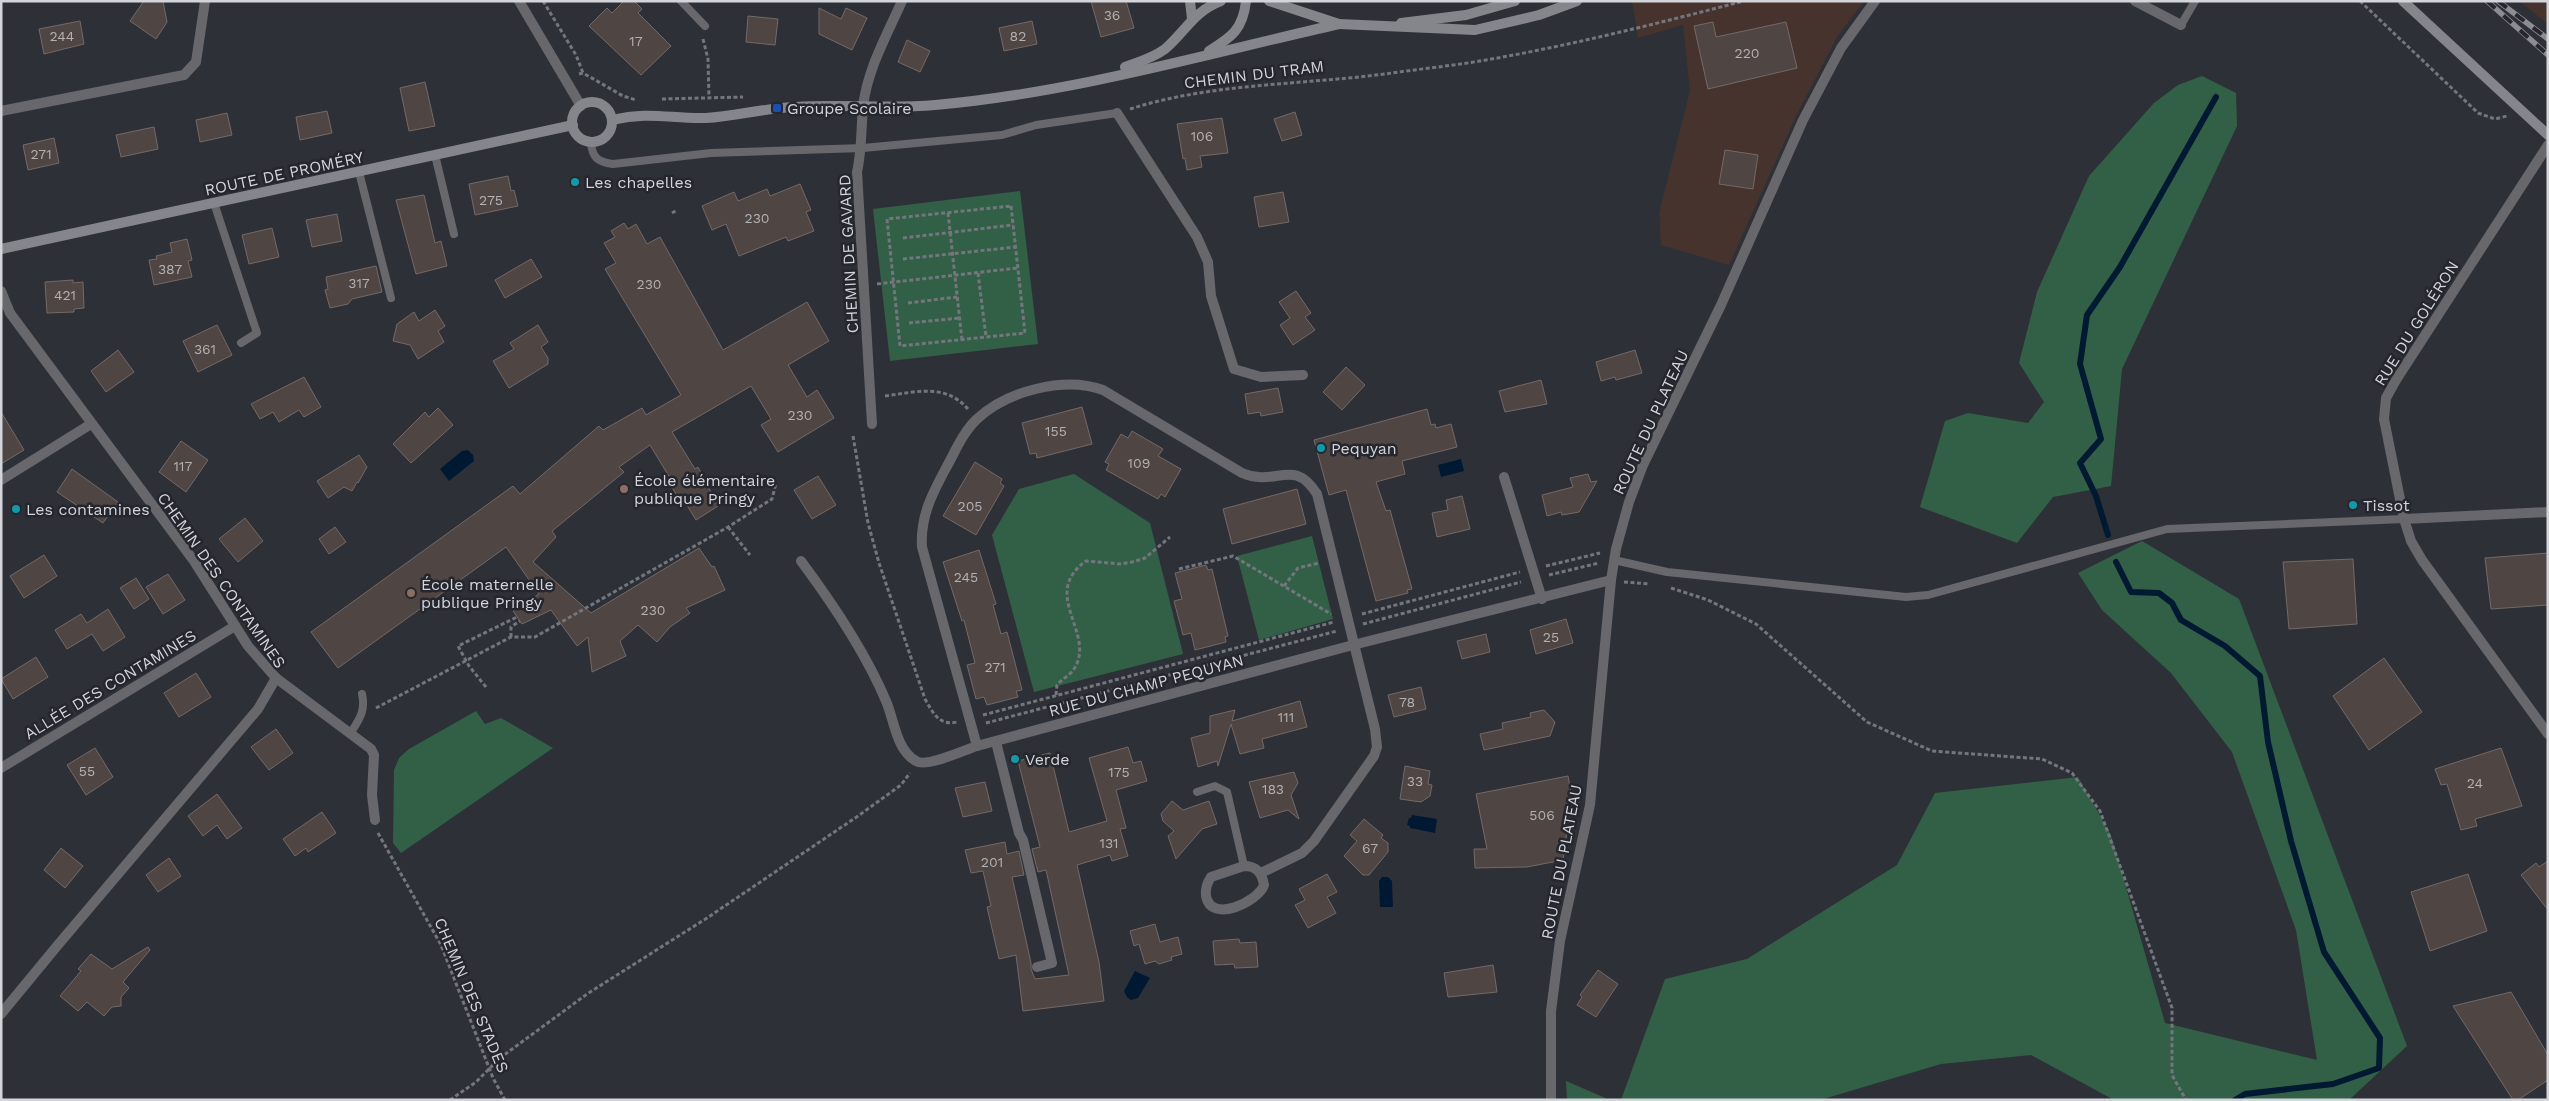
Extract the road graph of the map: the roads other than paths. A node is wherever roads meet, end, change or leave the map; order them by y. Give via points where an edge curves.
1 (205, 1) edge
2 (519, 1) edge
3 (681, 1) edge
4 (902, 1) edge
5 (1190, 1) edge
6 (1221, 1) edge
7 (1246, 1) edge
8 (1269, 1) edge
9 (1515, 1) edge
10 (1577, 1) edge
11 (1874, 1) edge
12 (2135, 1) edge
13 (2195, 1) edge
14 (2403, 1) edge
15 (1192, 19) junction
16 (1339, 24) junction
17 (2181, 25) joint
18 (705, 26) road end
19 (1368, 26) junction
20 (1202, 55) junction
21 (1069, 85) junction
22 (581, 106) junction
23 (864, 106) junction
24 (1, 111) edge
25 (1117, 113) joint
26 (612, 120) junction
27 (573, 126) junction
28 (2548, 135) edge
29 (591, 142) junction
30 (2548, 144) edge
31 (863, 148) junction
32 (435, 155) junction
33 (359, 172) junction
34 (214, 203) junction
35 (454, 234) dead end
36 (1, 250) edge
37 (1, 291) edge
38 (391, 298) dead end
39 (241, 343) dead end
40 (1303, 375) dead end
41 (91, 424) junction
42 (872, 424) dead end
43 (1504, 477) dead end
44 (1, 480) edge
45 (2548, 512) edge
46 (2404, 519) junction
47 (1615, 554) junction
48 (801, 561) dead end
49 (1611, 580) junction
50 (1542, 599) junction
51 (235, 626) junction
52 (1353, 645) junction
53 (276, 678) junction
54 (362, 694) dead end
55 (350, 734) junction
56 (2548, 734) edge
57 (996, 742) junction
58 (977, 746) junction
59 (1, 768) edge
60 (1197, 792) dead end
61 (375, 820) road end
62 (1244, 866) junction
63 (1261, 873) junction
64 (1037, 967) dead end
65 (1, 1014) edge
66 (1550, 1100) edge

1 - 24 street via 196,62 184,75
2 - 22 street
3 - 18 lane
4 - 23 street, CHEMIN DE GAVARD via 874,65
5 - 15 street
6 - 15 street
7 - 20 street via 1244,19 1230,38
8 - 16 street
9 - 19 street via 1466,15
10 - 19 street via 1539,15 1475,30
11 - 47 street, ROUTE DU PLATEAU via 1841,48 1803,120 1721,305 1643,465
12 - 17 street
13 - 17 lane
14 - 28 street
15 - 21 street via 1182,33 1156,56
16 - 19 street
16 - 20 street
20 - 21 street
21 - 23 street via 928,106
22 - 26 street via 591,102 601,104
22 - 27 street via 574,114
23 - 26 street via 796,107 726,117 635,115
23 - 31 street, CHEMIN DE GAVARD
25 - 31 lane via 1036,125 1002,135
25 - 40 street via 1197,236 1208,262 1211,296 1234,369 1262,377
26 - 29 street via 606,136
27 - 29 street via 579,137
27 - 32 street, ROUTE DE PROMÉRY
29 - 31 lane via 597,160 612,164 711,153
30 - 46 street, RUE DU GOLÉRON via 2386,398 2384,419
31 - 42 street, CHEMIN DE GAVARD via 858,172
32 - 33 street, ROUTE DE PROMÉRY
32 - 35 lane
33 - 34 street, ROUTE DE PROMÉRY
33 - 38 lane
34 - 36 street, ROUTE DE PROMÉRY
34 - 39 lane via 257,333
37 - 41 street, CHEMIN DES CONTAMINES via 10,313
41 - 44 street
41 - 51 street, CHEMIN DES CONTAMINES via 194,561
43 - 50 street
45 - 46 street
46 - 47 lane via 2167,529 1928,595 1906,596 1667,572
46 - 56 street, RUE DU GOLÉRON via 2422,560
47 - 49 street, ROUTE DU PLATEAU
48 - 58 street, RUE DU CHAMP PEQUYAN via 875,676 904,749 916,761 926,763
49 - 50 street, RUE DU CHAMP PEQUYAN
49 - 66 street, ROUTE DU PLATEAU via 1590,805 1560,941 1551,1012
50 - 52 street, RUE DU CHAMP PEQUYAN
51 - 53 street, CHEMIN DES CONTAMINES via 260,662
51 - 59 street, ALLÉE DES CONTAMINES
52 - 57 street, RUE DU CHAMP PEQUYAN
52 - 58 street via 1317,494 1303,477 1295,474 1264,479 1242,473 1090,385 1024,391 994,407 967,431 930,497 921,529 922,547
52 - 63 street via 1375,728 1377,747 1374,756 1309,848
53 - 55 street
53 - 65 street, CHEMIN DES CONTAMINES via 258,709
54 - 55 lane via 362,715
55 - 61 street via 368,745 374,755 372,795
57 - 58 street, RUE DU CHAMP PEQUYAN
57 - 64 street via 1052,963
60 - 62 lane via 1215,786 1227,792
62 - 63 street
62 - 63 street via 1211,877 1205,890 1209,903 1215,908 1224,910 1255,898 1264,885

